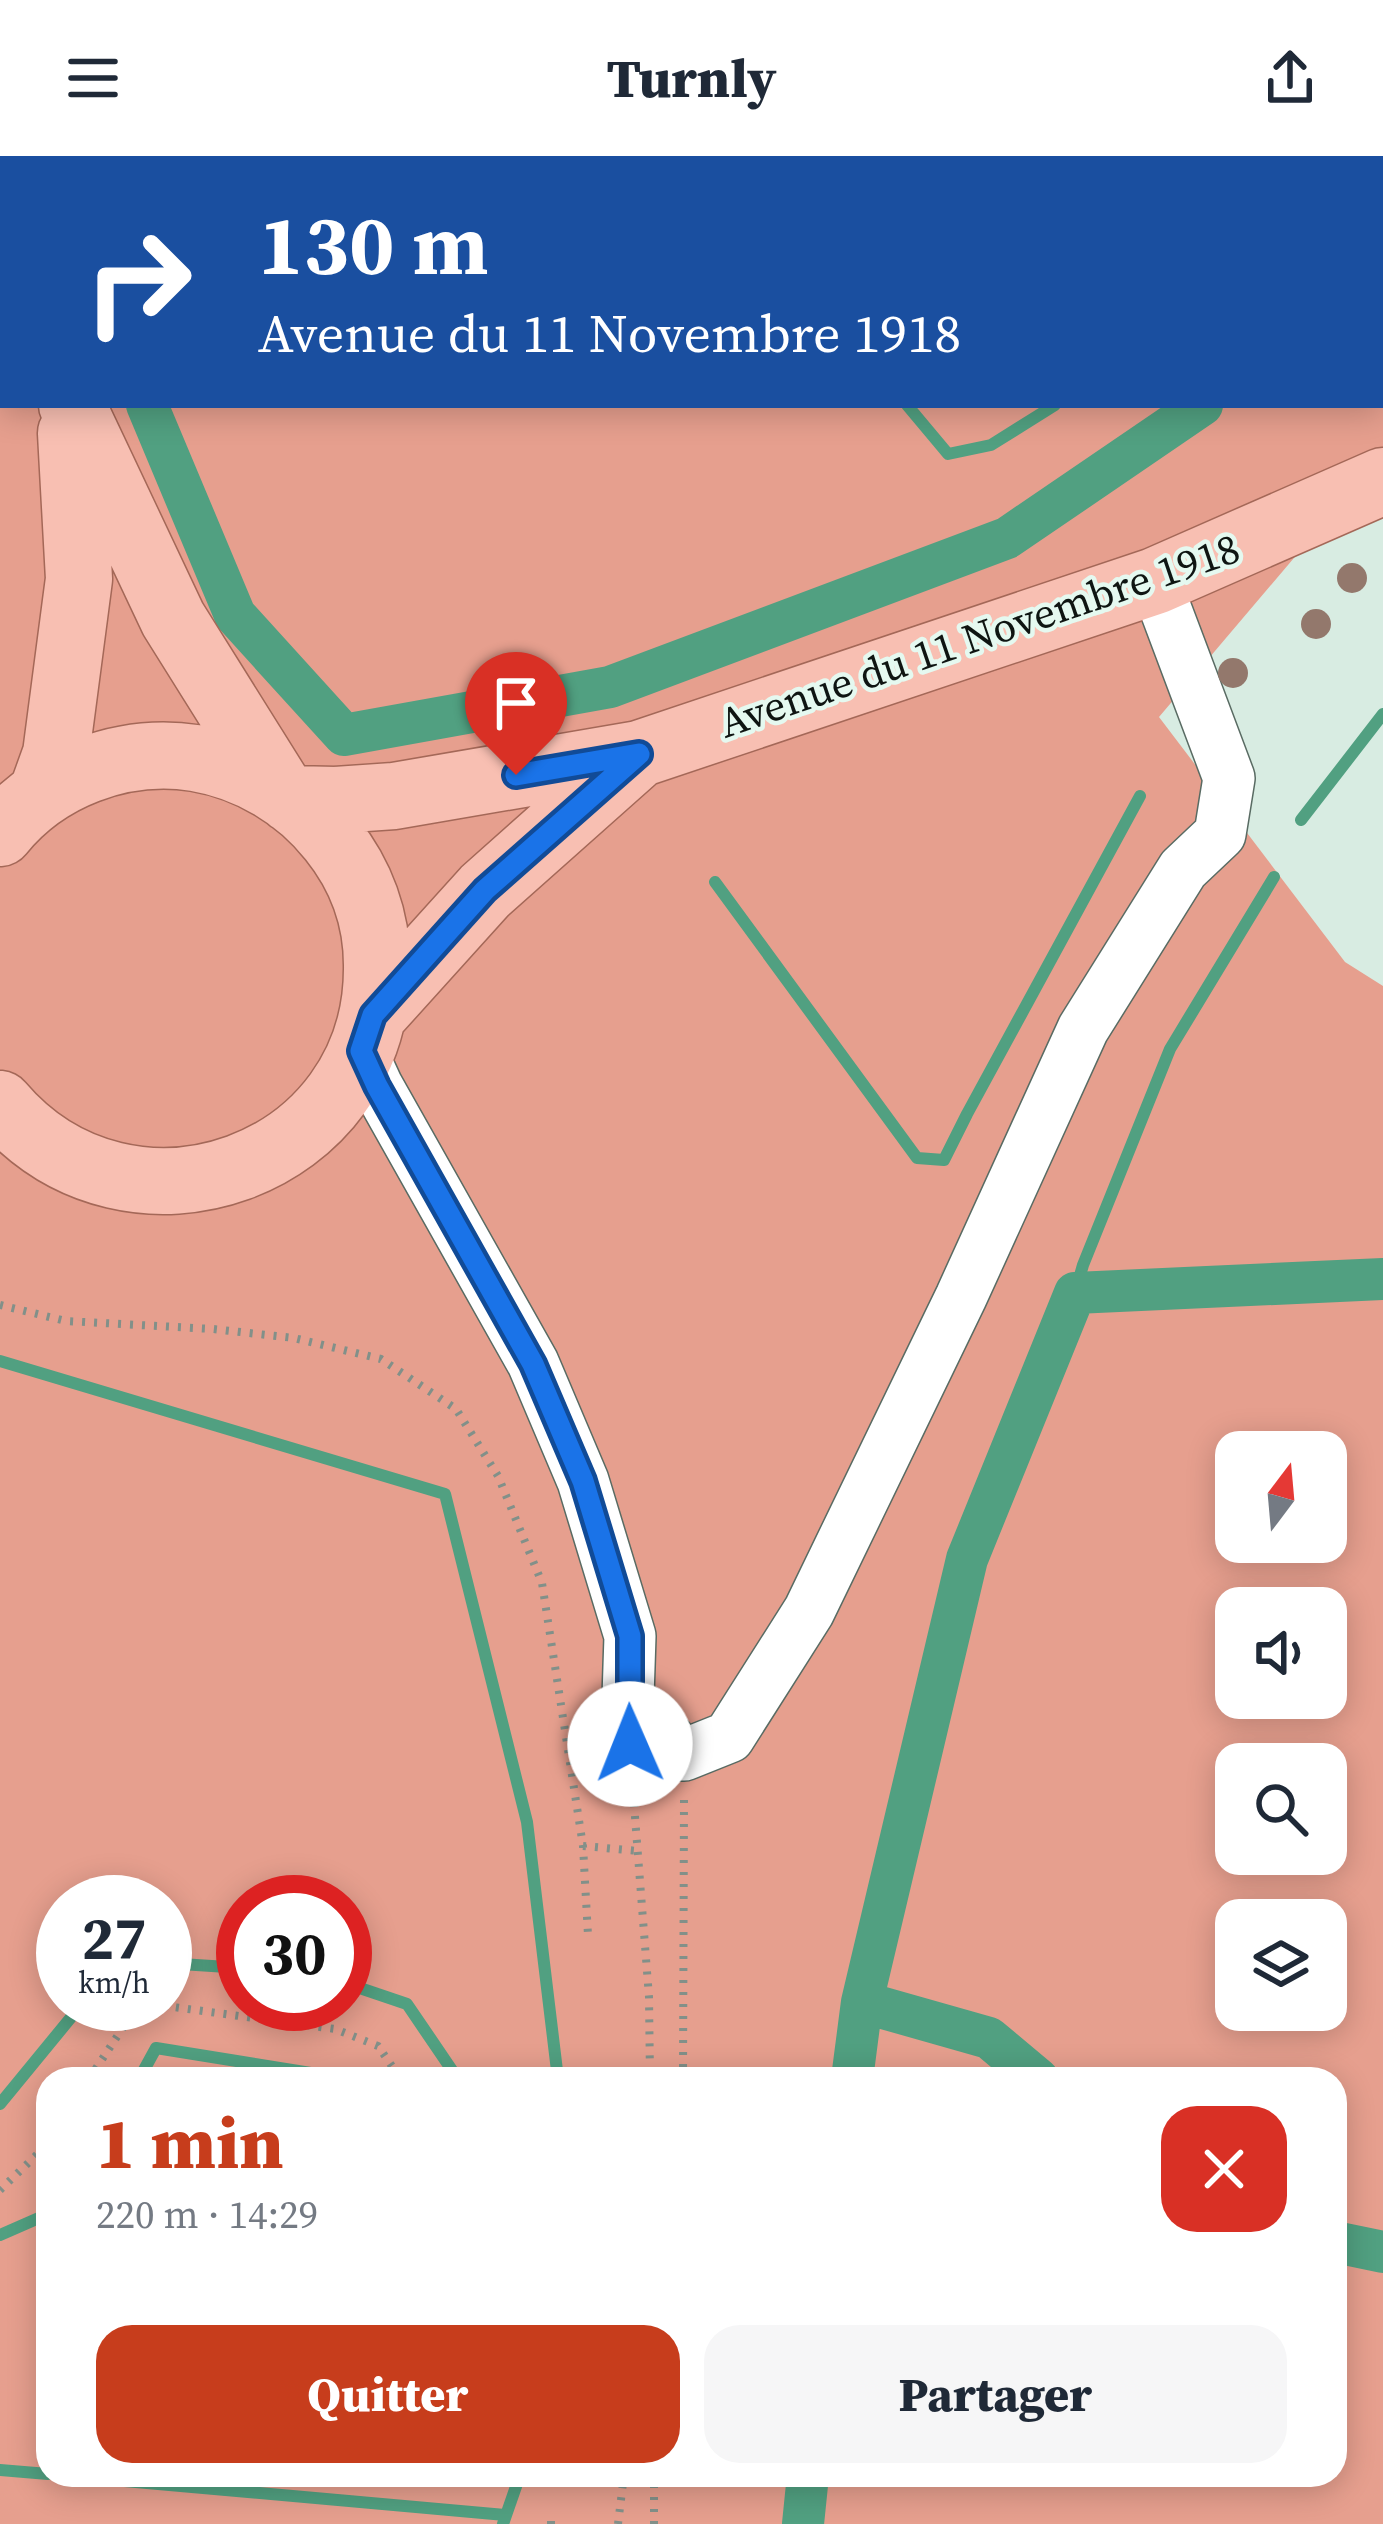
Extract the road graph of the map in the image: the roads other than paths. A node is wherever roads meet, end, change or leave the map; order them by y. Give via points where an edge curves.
1 (71, 408) edge
2 (72, 408) edge
3 (1383, 481) edge
4 (1154, 581) junction
5 (639, 754) junction
6 (285, 794) junction
7 (21, 813) edge
8 (367, 1033) junction
9 (0, 1104) edge
10 (628, 1697) junction
11 (631, 1761) road end

1 - 7 main road via 79,579 56,754
2 - 6 main road via 173,619
3 - 4 main road, Avenue du 11 Novembre 1918
4 - 5 main road, Avenue du 11 Novembre 1918
4 - 10 street via 1228,778 1220,834 1183,868 1083,1029 809,1611 729,1738 684,1755
5 - 6 main road, Avenue du 11 Novembre 1918 via 394,796
5 - 8 main road, Avenue du 11 Novembre 1918 via 485,890
6 - 7 main road via 223,764 160,756 99,766
6 - 8 main road via 321,825 359,881 377,947
8 - 9 main road, Avenue du 11 Novembre 1918 via 345,1083 298,1135 204,1178 134,1180 100,1172 39,1141
8 - 10 street via 377,1086 533,1364 583,1481 630,1636
10 - 11 street

